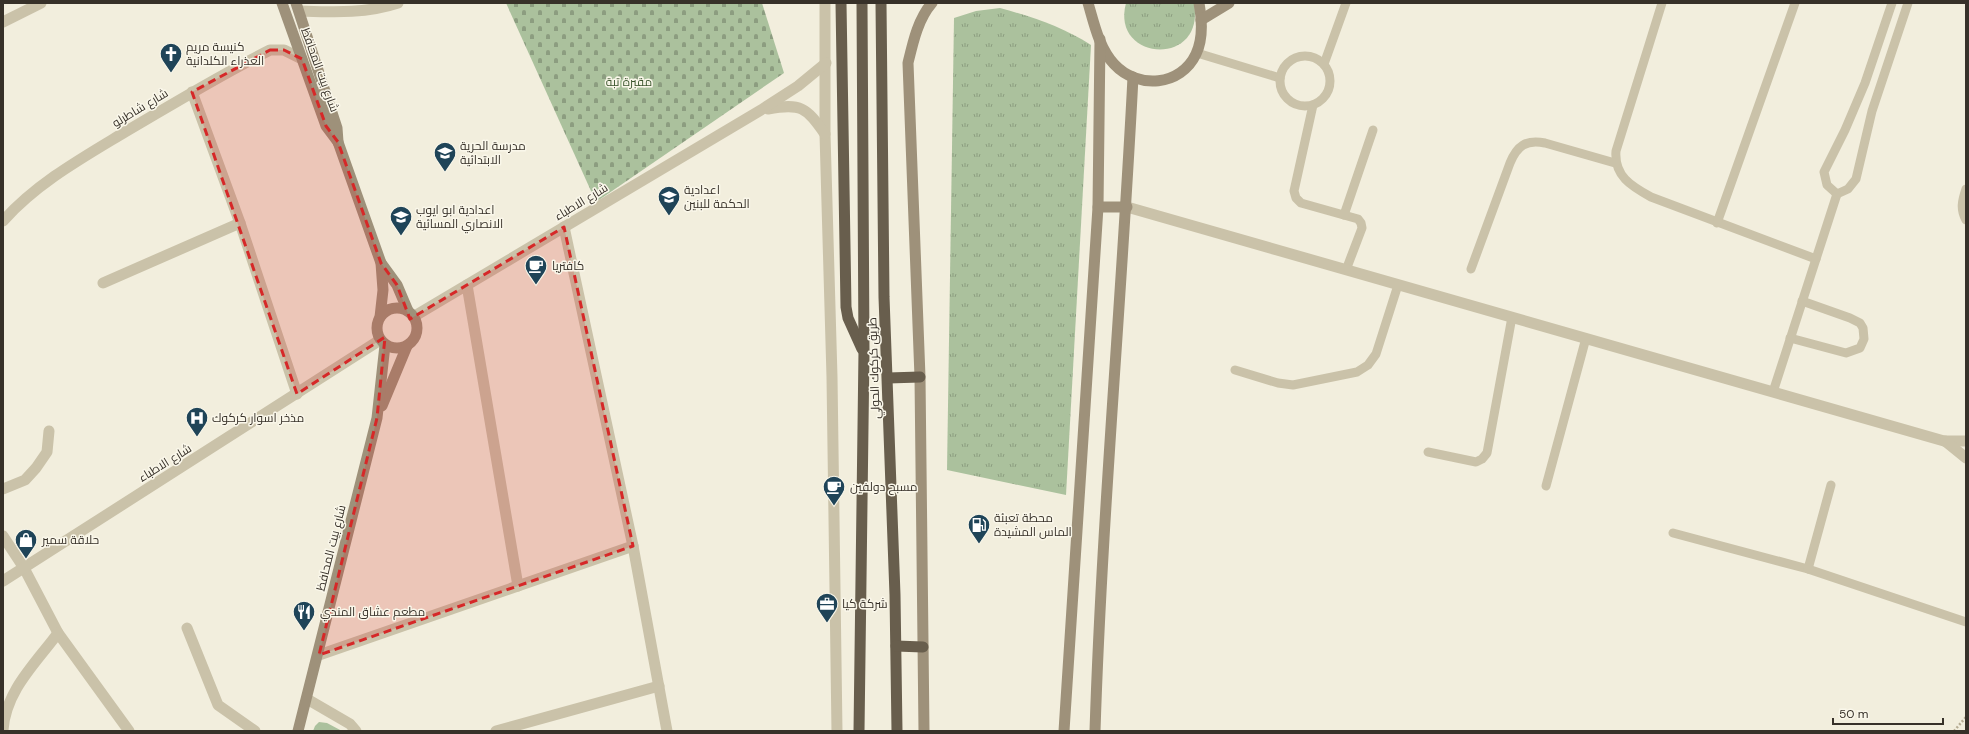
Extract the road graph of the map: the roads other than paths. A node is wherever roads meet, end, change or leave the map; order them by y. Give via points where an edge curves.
1 (41, 3) edge
2 (282, 3) edge
3 (398, 3) edge
4 (826, 3) edge
5 (841, 3) edge
6 (862, 3) edge
7 (881, 3) edge
8 (932, 3) edge
9 (1088, 3) edge
10 (1199, 3) edge
11 (1229, 3) edge
12 (1346, 3) edge
13 (1662, 3) edge
14 (1795, 3) edge
15 (1892, 3) edge
16 (1908, 3) edge
17 (22, 7) edge
18 (297, 7) edge
19 (1201, 20) junction
20 (3, 22) edge
21 (1100, 39) junction
22 (1197, 53) junction
23 (302, 60) junction
24 (826, 63) junction
25 (1324, 64) junction
26 (1133, 77) junction
27 (1280, 78) junction
28 (192, 92) junction
29 (1313, 105) junction
30 (761, 110) junction
31 (1373, 130) dead end
32 (825, 134) junction
33 (338, 142) junction
34 (1615, 163) junction
35 (1966, 189) edge
36 (1837, 194) junction
37 (1098, 206) junction
38 (1127, 207) junction
39 (1344, 215) junction
40 (1966, 220) edge
41 (3, 221) edge
42 (240, 223) junction
43 (1717, 223) junction
44 (564, 227) junction
45 (1816, 259) junction
46 (381, 263) junction
47 (1471, 269) dead end
48 (1346, 270) junction
49 (103, 283) dead end
50 (467, 284) junction
51 (1398, 285) junction
52 (1802, 301) junction
53 (411, 314) junction
54 (380, 317) junction
55 (1512, 317) junction
56 (1586, 338) junction
57 (1790, 338) junction
58 (382, 342) junction
59 (407, 346) junction
60 (864, 351) junction
61 (1235, 370) dead end
62 (920, 377) junction
63 (888, 378) junction
64 (1773, 392) junction
65 (298, 394) junction
66 (377, 418) junction
67 (49, 431) dead end
68 (1944, 440) junction
69 (1966, 442) edge
70 (1428, 452) dead end
71 (1966, 458) edge
72 (1831, 485) dead end
73 (1546, 486) dead end
74 (3, 489) edge
75 (1673, 533) dead end
76 (3, 536) edge
77 (633, 546) junction
78 (24, 568) junction
79 (1808, 569) junction
80 (3, 581) edge
81 (518, 586) junction
82 (1966, 622) edge
83 (187, 628) dead end
84 (58, 633) junction
85 (896, 646) junction
86 (923, 647) junction
87 (319, 655) junction
88 (659, 686) junction
89 (307, 699) junction
90 (3, 730) edge
91 (129, 731) edge
92 (255, 731) edge
93 (298, 731) edge
94 (356, 731) edge
95 (496, 731) edge
96 (668, 731) edge
97 (837, 731) edge
98 (860, 731) edge
99 (896, 731) edge
100 (924, 731) edge
101 (1064, 731) edge
102 (1094, 731) edge

1 - 17 street
2 - 23 main road, شارع بيت المحافظ
3 - 18 street via 366,11 343,12
4 - 24 street
5 - 60 highway via 846,307 848,318
6 - 60 highway, طريق كركوك الحولي
7 - 63 highway, طريق كركوك الحولي via 884,297
8 - 62 main road via 926,10 915,36 908,63
9 - 21 main road
10 - 19 main road
11 - 19 main road
12 - 25 lane
13 - 34 lane via 1619,136
14 - 43 lane
15 - 36 lane via 1856,107 1824,172 1827,186
16 - 36 lane via 1872,111 1856,180 1848,189
17 - 20 street
18 - 33 main road, شارع بيت المحافظ via 337,128
19 - 22 main road
21 - 26 main road via 1114,64
21 - 37 main road
22 - 26 main road via 1186,69 1169,79 1148,81
22 - 27 lane
23 - 28 street, شارع شاطرلو via 284,50 270,50
23 - 33 main road, شارع بيت المحافظ via 326,126
24 - 30 street, شارع الاطباء via 798,86
24 - 32 street
25 - 27 lane via 1312,57 1298,57 1286,65
25 - 29 lane via 1330,77 1330,84 1325,98
26 - 38 main road
27 - 29 lane via 1282,92 1287,98 1299,106
28 - 41 street, شارع شاطرلو via 72,164 18,205
28 - 42 street
29 - 39 lane via 1294,183 1296,198 1301,203
30 - 32 street, شارع الاطباء via 787,105 796,106 810,114
30 - 44 street, شارع الاطباء
31 - 39 lane
32 - 97 street via 832,377
33 - 46 main road, شارع بيت المحافظ
34 - 43 lane via 1620,173 1634,188
34 - 47 lane via 1545,143 1533,141 1522,144 1514,152
35 - 40 lane via 1962,201
36 - 45 lane
37 - 38 main road
37 - 101 main road
38 - 48 street
38 - 102 main road via 1098,635
39 - 48 lane via 1358,219 1362,228
42 - 49 street
42 - 65 street
43 - 45 lane
44 - 50 street, شارع الاطباء
44 - 77 street
45 - 52 lane
46 - 53 main road, شارع بيت المحافظ via 397,285
46 - 54 main road, شارع بيت المحافظ via 383,290
48 - 51 street
50 - 53 street, شارع الاطباء
50 - 81 street
51 - 55 street
51 - 61 lane via 1376,354 1368,365 1357,372 1293,385 1278,384
52 - 57 lane
52 - 57 lane via 1855,320 1863,328 1864,339 1860,348 1846,353
53 - 54 main road via 401,308 393,308
53 - 59 main road, شارع بيت المحافظ via 416,324 416,332
54 - 58 main road, شارع بيت المحافظ via 377,333
55 - 56 street
55 - 70 lane via 1487,453 1476,462
56 - 64 street
56 - 73 lane
57 - 64 lane
58 - 59 main road via 392,348
58 - 65 street, شارع الاطباء
58 - 66 main road, شارع بيت المحافظ
59 - 66 main road, شارع بيت المحافظ
60 - 98 highway, طريق كركوك الحولي
62 - 63 highway
62 - 86 main road
63 - 85 highway, طريق كركوك الحولي
64 - 68 street
65 - 78 street, شارع الاطباء
66 - 87 main road, شارع بيت المحافظ
67 - 74 street via 47,452 36,468 26,480
68 - 69 street
68 - 71 street
72 - 79 lane
75 - 79 lane
76 - 78 street
77 - 81 street
77 - 88 street
78 - 80 street, شارع الاطباء
78 - 84 street
79 - 82 lane
81 - 87 street
83 - 92 street via 218,705
84 - 90 street via 14,690
84 - 91 street
85 - 86 highway
85 - 99 highway, طريق كركوك الحولي
86 - 100 main road
87 - 89 main road, شارع بيت المحافظ
88 - 95 street
88 - 96 street
89 - 93 main road, شارع بيت المحافظ
89 - 94 street via 350,724

